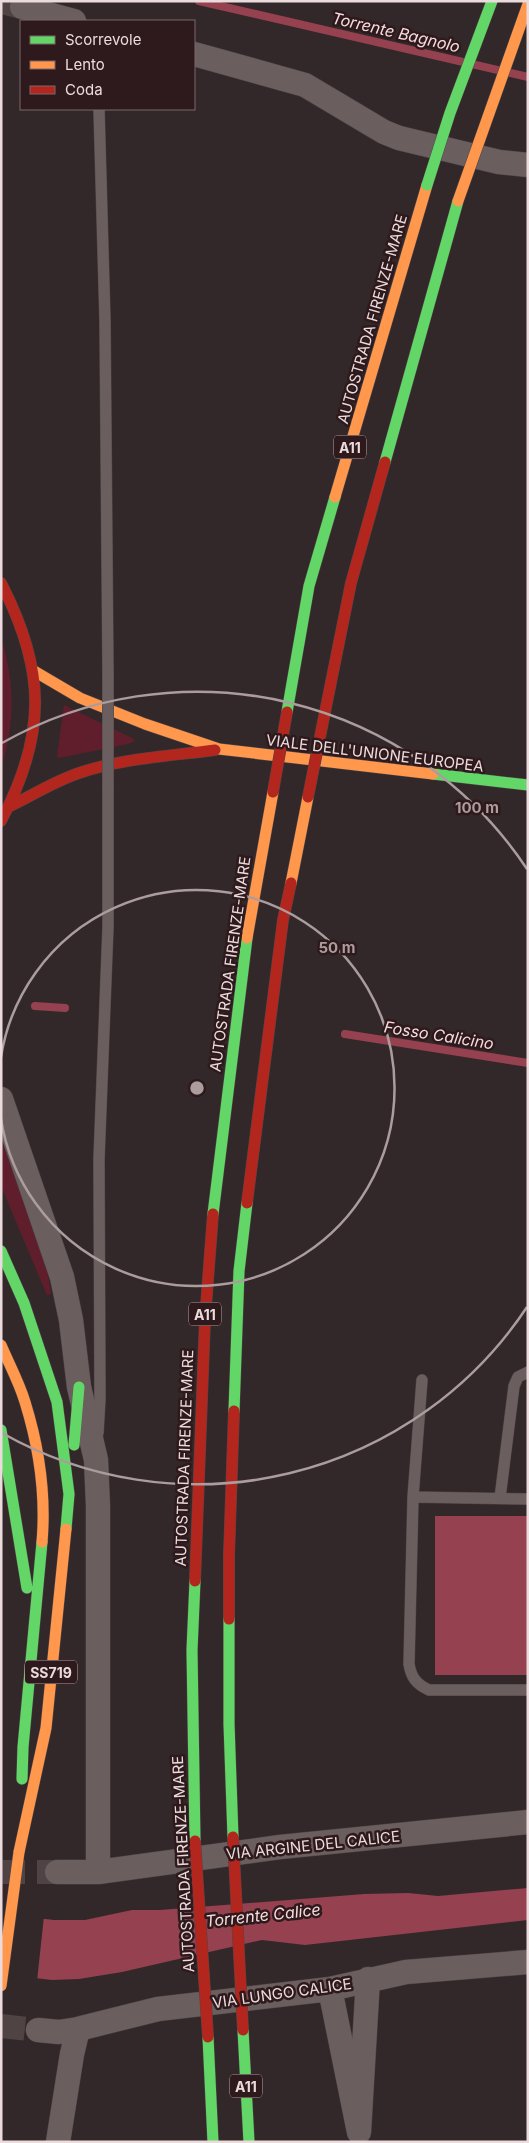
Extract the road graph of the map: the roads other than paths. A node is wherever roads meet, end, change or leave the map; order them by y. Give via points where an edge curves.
1 (492, 1) edge
2 (528, 4) edge
3 (22, 7) tunnel mouth
4 (70, 20) edge
5 (195, 54) edge
6 (99, 110) edge
7 (528, 165) edge
8 (1, 583) edge
9 (34, 672) junction
10 (219, 749) junction
11 (528, 785) edge
12 (10, 806) junction
13 (1, 820) edge
14 (1, 1099) edge
15 (1, 1251) edge
16 (1, 1345) edge
17 (528, 1372) edge
18 (422, 1380) dead end
19 (80, 1387) junction
20 (1, 1430) edge
21 (96, 1460) junction
22 (68, 1494) junction
23 (412, 1497) junction
24 (500, 1498) junction
25 (528, 1499) edge
26 (34, 1631) junction
27 (528, 1690) edge
28 (528, 1822) edge
29 (20, 1850) junction
30 (57, 1872) tunnel mouth
31 (98, 1872) junction
32 (528, 1962) edge
33 (368, 1980) junction
34 (1, 1986) edge
35 (330, 1989) junction
36 (78, 2029) junction
37 (38, 2030) tunnel mouth
38 (359, 2137) edge
39 (58, 2142) edge
40 (214, 2142) edge
41 (249, 2142) edge

1 - 40 main road, AUTOSTRADA FIRENZE-MARE / A11, bridge via 427,185 309,586 246,944 215,1191 205,1319 192,1650 195,1841
2 - 41 main road, A11, bridge via 458,201 351,583 283,920 239,1271 229,1555 229,1724
3 - 4 street
5 - 7 street via 305,85 399,138 499,162
6 - 21 lane, bridge via 105,321 108,928 99,1159 100,1399
8 - 9 main road via 27,637
9 - 10 main road, VIALE DELL'UNIONE EUROPEA via 80,698
9 - 12 main road via 33,740 25,774
10 - 11 main road, VIALE DELL'UNIONE EUROPEA
10 - 12 main road, VIALE DELL'UNIONE EUROPEA via 131,760 79,773
12 - 13 main road
14 - 19 street via 62,1277
15 - 22 main road, SS719 via 24,1303 58,1402
16 - 26 main road, SS719 via 25,1401 40,1462 44,1519
17 - 24 lane via 518,1377 514,1386
18 - 23 lane
19 - 21 street
19 - 22 main road
20 - 26 main road
21 - 31 street
22 - 29 main road, SS719 via 46,1728
23 - 24 lane
23 - 27 lane via 409,1664 416,1682 429,1690
24 - 25 lane
26 - 29 main road, SS719 via 22,1747
28 - 31 street, VIA ARGINE DEL CALICE via 280,1847
29 - 34 main road, SS719, bridge
30 - 31 street, VIA ARGINE DEL CALICE
32 - 33 street, VIA LUNGO CALICE via 406,1972
33 - 35 street, VIA LUNGO CALICE
33 - 38 street
35 - 36 street, VIA LUNGO CALICE via 158,2009
35 - 38 street
36 - 37 street, VIA LUNGO CALICE via 59,2032
36 - 39 street

